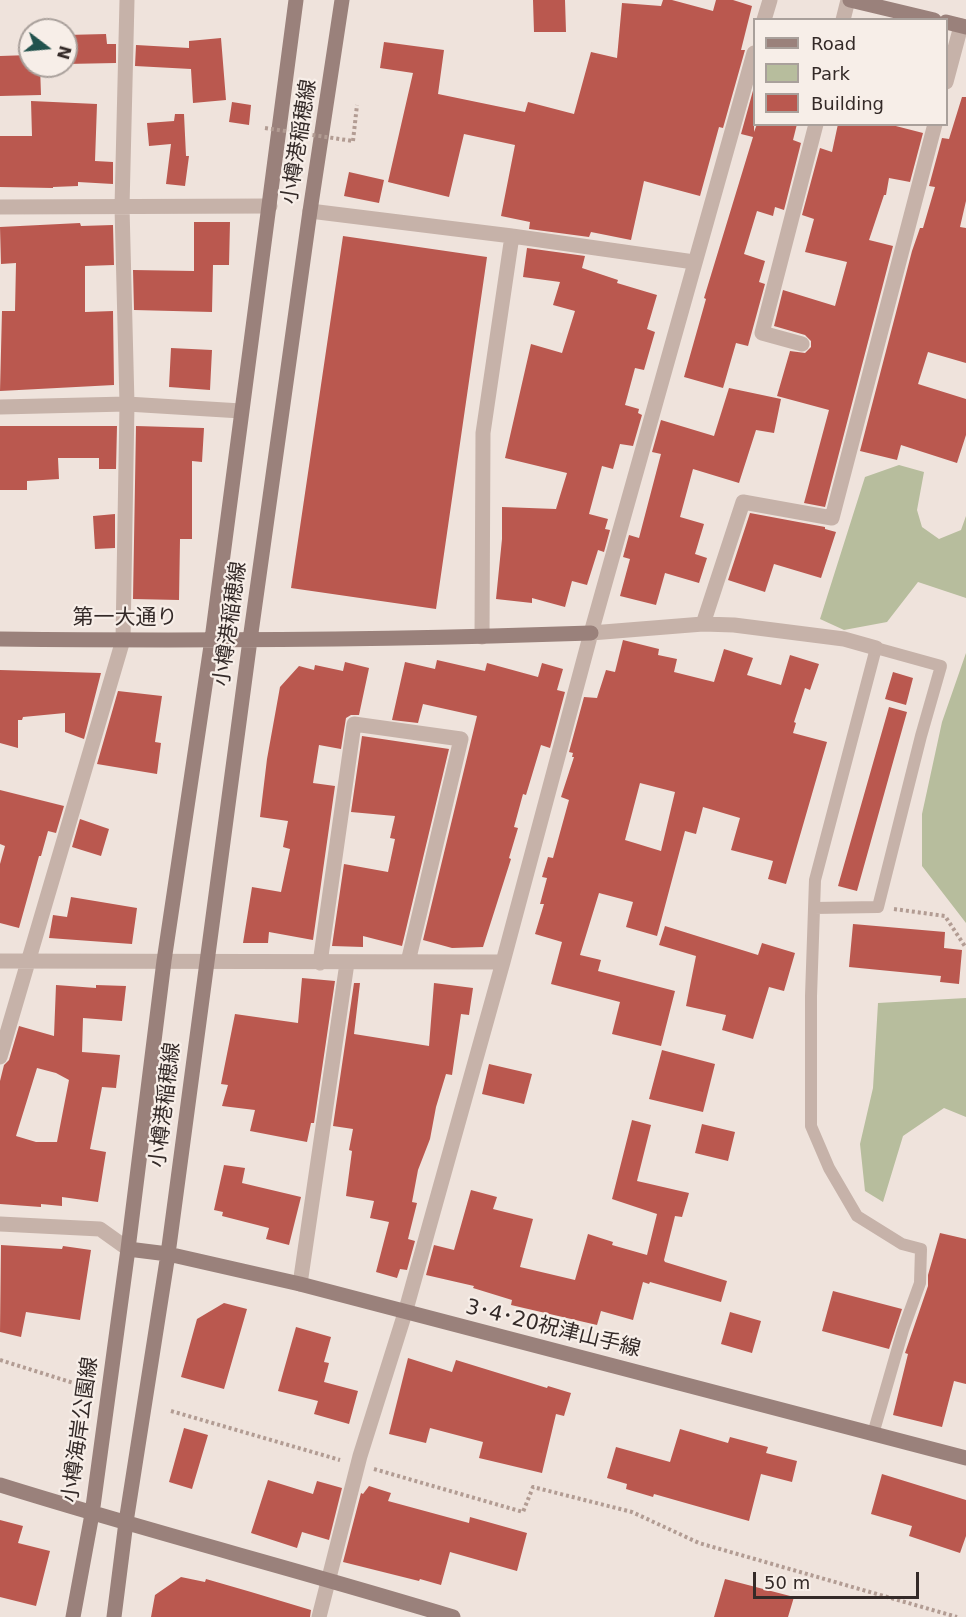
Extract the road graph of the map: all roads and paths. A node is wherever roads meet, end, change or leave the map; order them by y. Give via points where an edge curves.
1 (127, 0) edge
2 (296, 0) edge
3 (342, 0) edge
4 (770, 0) edge
5 (849, 0) edge
6 (765, 18) edge
7 (844, 18) edge
8 (926, 18) edge
9 (958, 25) edge
10 (753, 56) edge
11 (948, 72) edge
12 (357, 105) dead end
13 (815, 126) edge
14 (934, 126) edge
15 (265, 128) dead end
16 (270, 206) junction
17 (0, 207) edge
18 (122, 207) junction
19 (310, 211) junction
20 (512, 236) junction
21 (694, 262) junction
22 (802, 344) dead end
23 (127, 404) junction
24 (0, 407) edge
25 (241, 411) junction
26 (702, 624) junction
27 (591, 633) junction
28 (482, 637) junction
29 (0, 639) edge
30 (212, 639) junction
31 (123, 640) junction
32 (250, 640) junction
33 (876, 648) junction
34 (878, 907) junction
35 (814, 908) junction
36 (966, 948) edge
37 (28, 960) junction
38 (0, 961) edge
39 (164, 961) junction
40 (206, 961) junction
41 (408, 962) junction
42 (503, 962) junction
43 (320, 963) junction
44 (347, 963) junction
45 (0, 1057) edge
46 (0, 1224) edge
47 (128, 1249) junction
48 (168, 1254) junction
49 (300, 1284) junction
50 (405, 1312) junction
51 (0, 1360) edge
52 (80, 1384) dead end
53 (171, 1411) dead end
54 (873, 1434) junction
55 (966, 1458) edge
56 (358, 1465) junction
57 (0, 1485) edge
58 (92, 1514) junction
59 (126, 1522) junction
60 (330, 1579) junction
61 (73, 1617) edge
62 (114, 1617) edge
63 (319, 1617) edge
64 (453, 1617) edge
65 (957, 1617) edge

1 - 18 street
2 - 16 main road, 小樽港稲穂線
3 - 19 main road, 小樽港稲穂線
4 - 6 street
5 - 7 street
5 - 8 main road
9 - 11 street
10 - 21 street
12 - 15 path, bridge via 353,141
13 - 22 street via 762,333
14 - 26 street via 832,518 743,502
16 - 18 street
16 - 25 main road, 小樽港稲穂線
17 - 18 street
18 - 23 street
19 - 20 street
19 - 32 main road, 小樽港稲穂線
20 - 21 street
20 - 28 street via 483,433
21 - 27 street
23 - 24 street
23 - 25 street
23 - 31 street
25 - 30 main road, 小樽港稲穂線
26 - 27 street
26 - 33 street via 844,639
27 - 28 main road, 第一大通り
27 - 42 street
28 - 32 main road, 第一大通り
29 - 31 main road, 第一大通り
30 - 31 main road, 第一大通り
30 - 32 main road, 第一大通り
30 - 39 main road, 小樽港稲穂線
31 - 37 street
32 - 40 main road, 小樽港稲穂線
33 - 34 lane via 941,666
33 - 35 lane via 815,880
34 - 35 lane
34 - 36 path via 945,916
35 - 54 lane via 811,1126 829,1168 857,1216 902,1244 921,1249 920,1282
37 - 38 street
37 - 39 street
37 - 45 street
39 - 40 street
39 - 47 main road, 小樽港稲穂線
40 - 43 street
40 - 48 main road, 小樽港稲穂線
41 - 42 street
41 - 43 street via 461,739 354,724
41 - 44 street
42 - 50 street
43 - 44 street
44 - 49 street
46 - 47 street via 100,1230
47 - 48 main road, 3･4･20祝津山手線
47 - 58 main road, 小樽海岸公園線
48 - 49 main road, 3･4･20祝津山手線
48 - 59 main road
49 - 50 main road, 3･4･20祝津山手線
50 - 54 main road, 3･4･20祝津山手線
50 - 56 street
51 - 52 path
53 - 56 path
54 - 55 main road, 3･4･20祝津山手線
56 - 60 street
56 - 65 path via 523,1512 533,1487 632,1512 699,1543
57 - 58 main road
58 - 59 main road
58 - 61 main road, 小樽海岸公園線
59 - 60 main road
59 - 62 main road
60 - 63 street
60 - 64 main road

